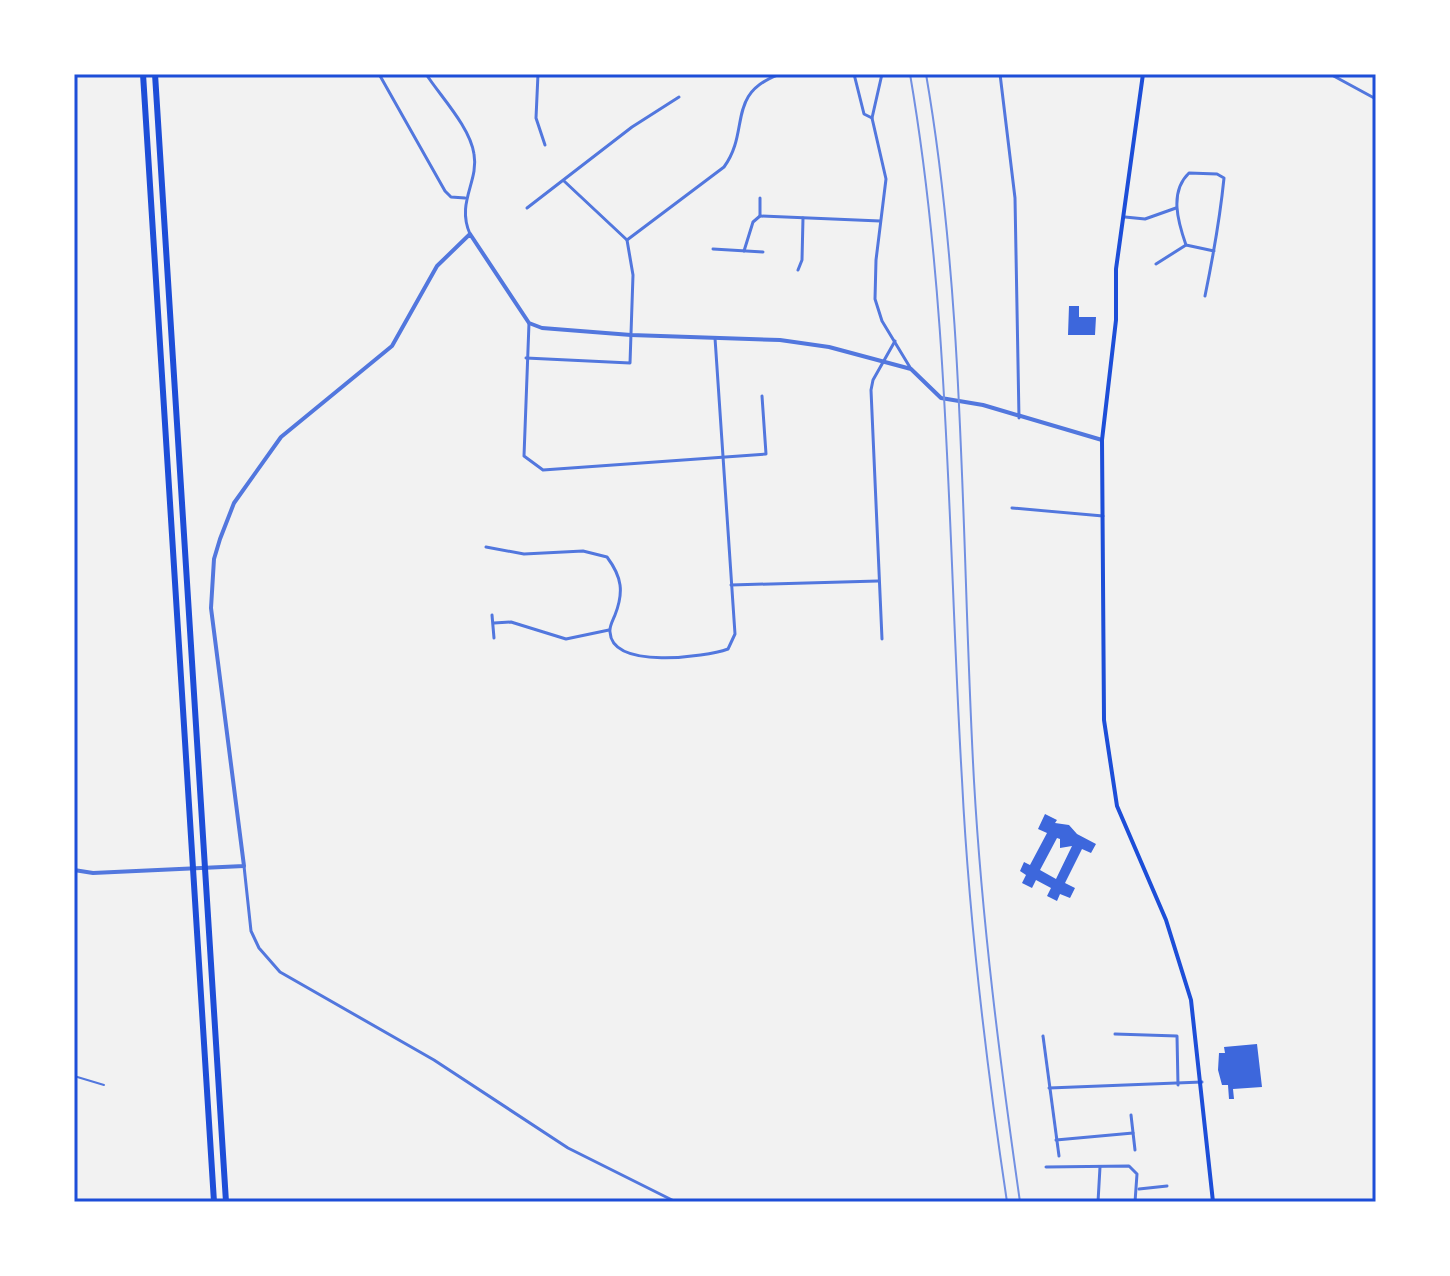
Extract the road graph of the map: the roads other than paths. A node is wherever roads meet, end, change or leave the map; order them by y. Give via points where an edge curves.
1 (143, 74) edge
2 (155, 74) edge
3 (379, 74) edge
4 (426, 74) edge
5 (538, 74) edge
6 (778, 74) edge
7 (854, 74) edge
8 (882, 74) edge
9 (1000, 74) edge
10 (1143, 74) edge
11 (1330, 74) edge
12 (679, 97) dead end
13 (1376, 99) edge
14 (872, 118) junction
15 (545, 145) dead end
16 (564, 181) junction
17 (465, 198) junction
18 (760, 198) dead end
19 (527, 208) dead end
20 (1176, 208) junction
21 (760, 216) junction
22 (803, 217) junction
23 (1125, 217) junction
24 (880, 221) junction
25 (470, 234) junction
26 (627, 240) junction
27 (1186, 245) junction
28 (713, 249) dead end
29 (744, 251) junction
30 (1214, 251) junction
31 (763, 252) dead end
32 (1156, 264) dead end
33 (798, 270) dead end
34 (1205, 296) dead end
35 (529, 323) junction
36 (631, 335) junction
37 (715, 338) junction
38 (895, 341) junction
39 (526, 358) junction
40 (884, 360) junction
41 (911, 369) junction
42 (762, 396) dead end
43 (1019, 418) junction
44 (1102, 440) junction
45 (723, 456) junction
46 (1012, 508) dead end
47 (1103, 516) junction
48 (486, 547) dead end
49 (878, 581) junction
50 (731, 585) junction
51 (492, 615) dead end
52 (494, 623) junction
53 (609, 630) junction
54 (494, 638) dead end
55 (882, 639) dead end
56 (244, 866) junction
57 (74, 870) edge
58 (1115, 1034) dead end
59 (1043, 1036) dead end
60 (74, 1076) edge
61 (1202, 1082) junction
62 (104, 1085) dead end
63 (1178, 1085) junction
64 (1049, 1088) junction
65 (1131, 1115) dead end
66 (1133, 1133) junction
67 (1056, 1140) junction
68 (1135, 1150) dead end
69 (1059, 1156) dead end
70 (1046, 1167) dead end
71 (1100, 1167) junction
72 (1167, 1186) dead end
73 (1138, 1191) junction
74 (214, 1202) edge
75 (226, 1202) edge
76 (676, 1202) edge
77 (1098, 1202) edge
78 (1135, 1202) edge
79 (1213, 1202) edge

1 - 74 highway
2 - 75 highway
3 - 17 street via 445,191
4 - 17 street via 473,149
5 - 15 street via 536,118
6 - 26 street via 746,98 734,150 724,167
7 - 14 street via 864,114
8 - 14 street
9 - 43 street via 1015,198
10 - 23 main road
11 - 13 street
12 - 16 street
14 - 24 street via 886,179
16 - 19 street
16 - 26 street
17 - 25 street
18 - 21 street
20 - 23 street via 1145,219
20 - 27 street
20 - 30 street via 1178,189 1189,173 1224,178
21 - 22 street
21 - 29 street
22 - 24 street
22 - 33 street
23 - 44 main road
24 - 38 street via 875,299 877,313
25 - 35 street
25 - 56 street via 437,266 392,346 281,437 234,503 220,539 211,608
26 - 36 street via 633,262
27 - 30 street
27 - 32 street
28 - 29 street
29 - 31 street
30 - 34 street
35 - 36 street
35 - 39 street
36 - 37 street
36 - 39 street via 630,363
37 - 40 street via 780,340
37 - 45 street
38 - 40 street
38 - 41 street
39 - 45 street via 524,456 543,470
40 - 41 street
40 - 49 street via 871,390
41 - 43 street via 941,398
42 - 45 street via 766,454
43 - 44 street
44 - 47 main road
45 - 50 street
46 - 47 street
47 - 61 main road via 1104,720 1111,778 1124,827 1180,958
48 - 53 street via 524,554 583,551 607,557 622,587
49 - 50 street
49 - 55 street
50 - 53 street via 735,634 728,649 710,655 644,658 622,649
51 - 52 street
52 - 53 street via 511,622 566,639
52 - 54 street
56 - 57 street
56 - 76 street via 251,931 280,972 434,1060 568,1148
58 - 63 street via 1177,1036
59 - 64 street
60 - 62 lane
61 - 63 street
61 - 79 main road
63 - 64 street
64 - 67 street
65 - 66 street
66 - 67 street
66 - 68 street
67 - 69 street
70 - 71 street
71 - 73 street via 1132,1168
71 - 77 street
72 - 73 street
73 - 78 street

